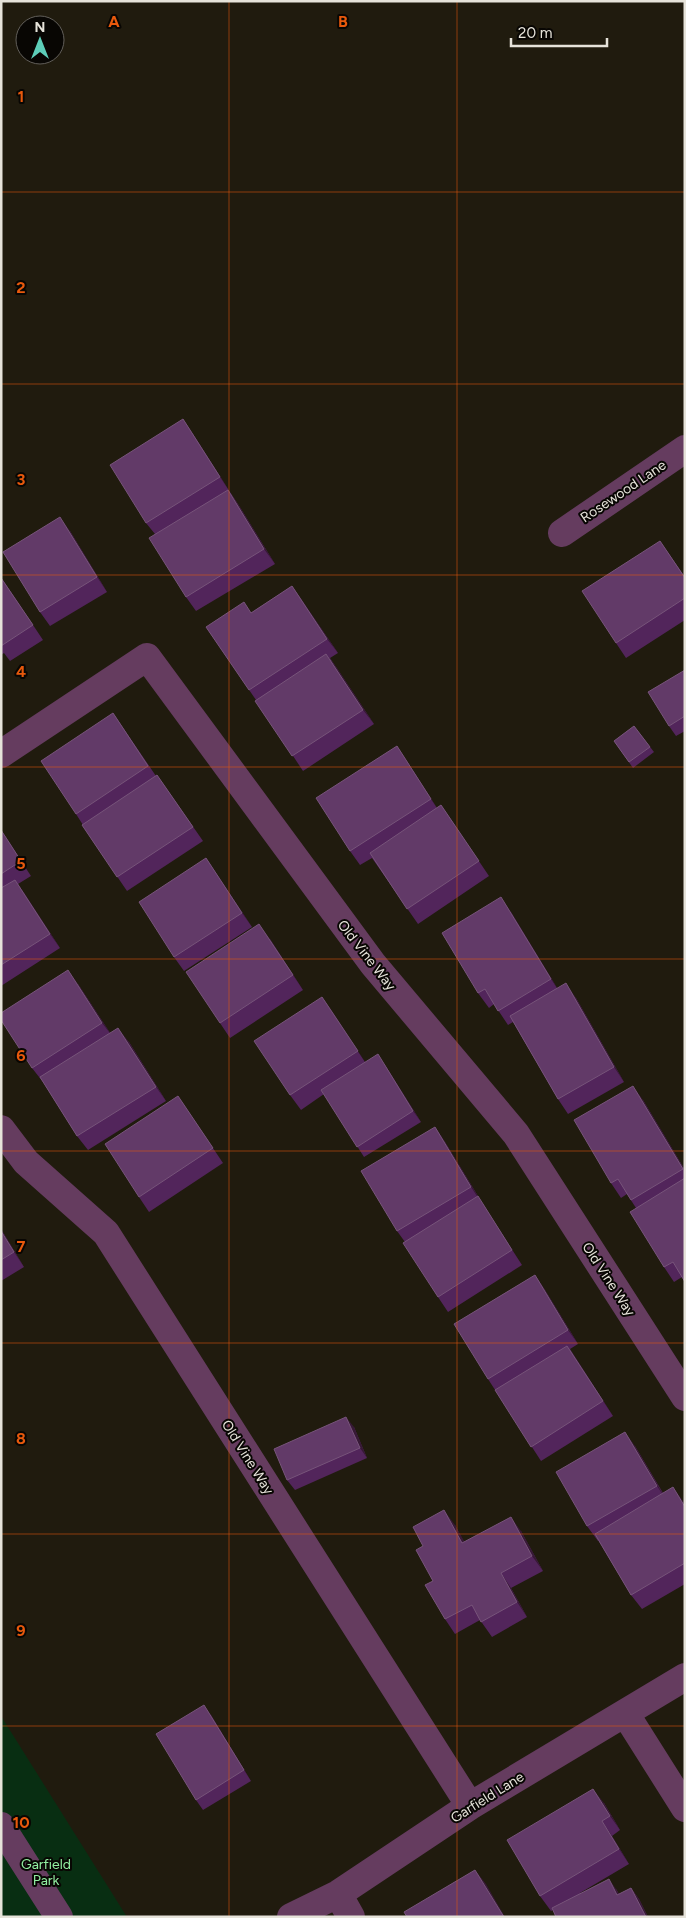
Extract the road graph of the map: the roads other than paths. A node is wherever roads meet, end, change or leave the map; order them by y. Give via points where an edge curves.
1 (685, 449) edge
2 (562, 533) dead end
3 (1, 754) edge
4 (6, 1143) edge
5 (685, 1397) edge
6 (685, 1678) edge
7 (625, 1713) junction
8 (470, 1806) junction
9 (685, 1808) edge
10 (1, 1826) edge
11 (344, 1906) edge
12 (60, 1917) edge
13 (291, 1917) edge

1 - 2 street, Rosewood Lane
3 - 5 street, Old Vine Way via 147,657 373,964 516,1134
4 - 8 street, Old Vine Way via 106,1233
6 - 7 street, Garfield Lane
7 - 8 street, Garfield Lane
7 - 9 street
8 - 11 street, Garfield Lane
10 - 12 street
11 - 13 street, Garfield Lane

